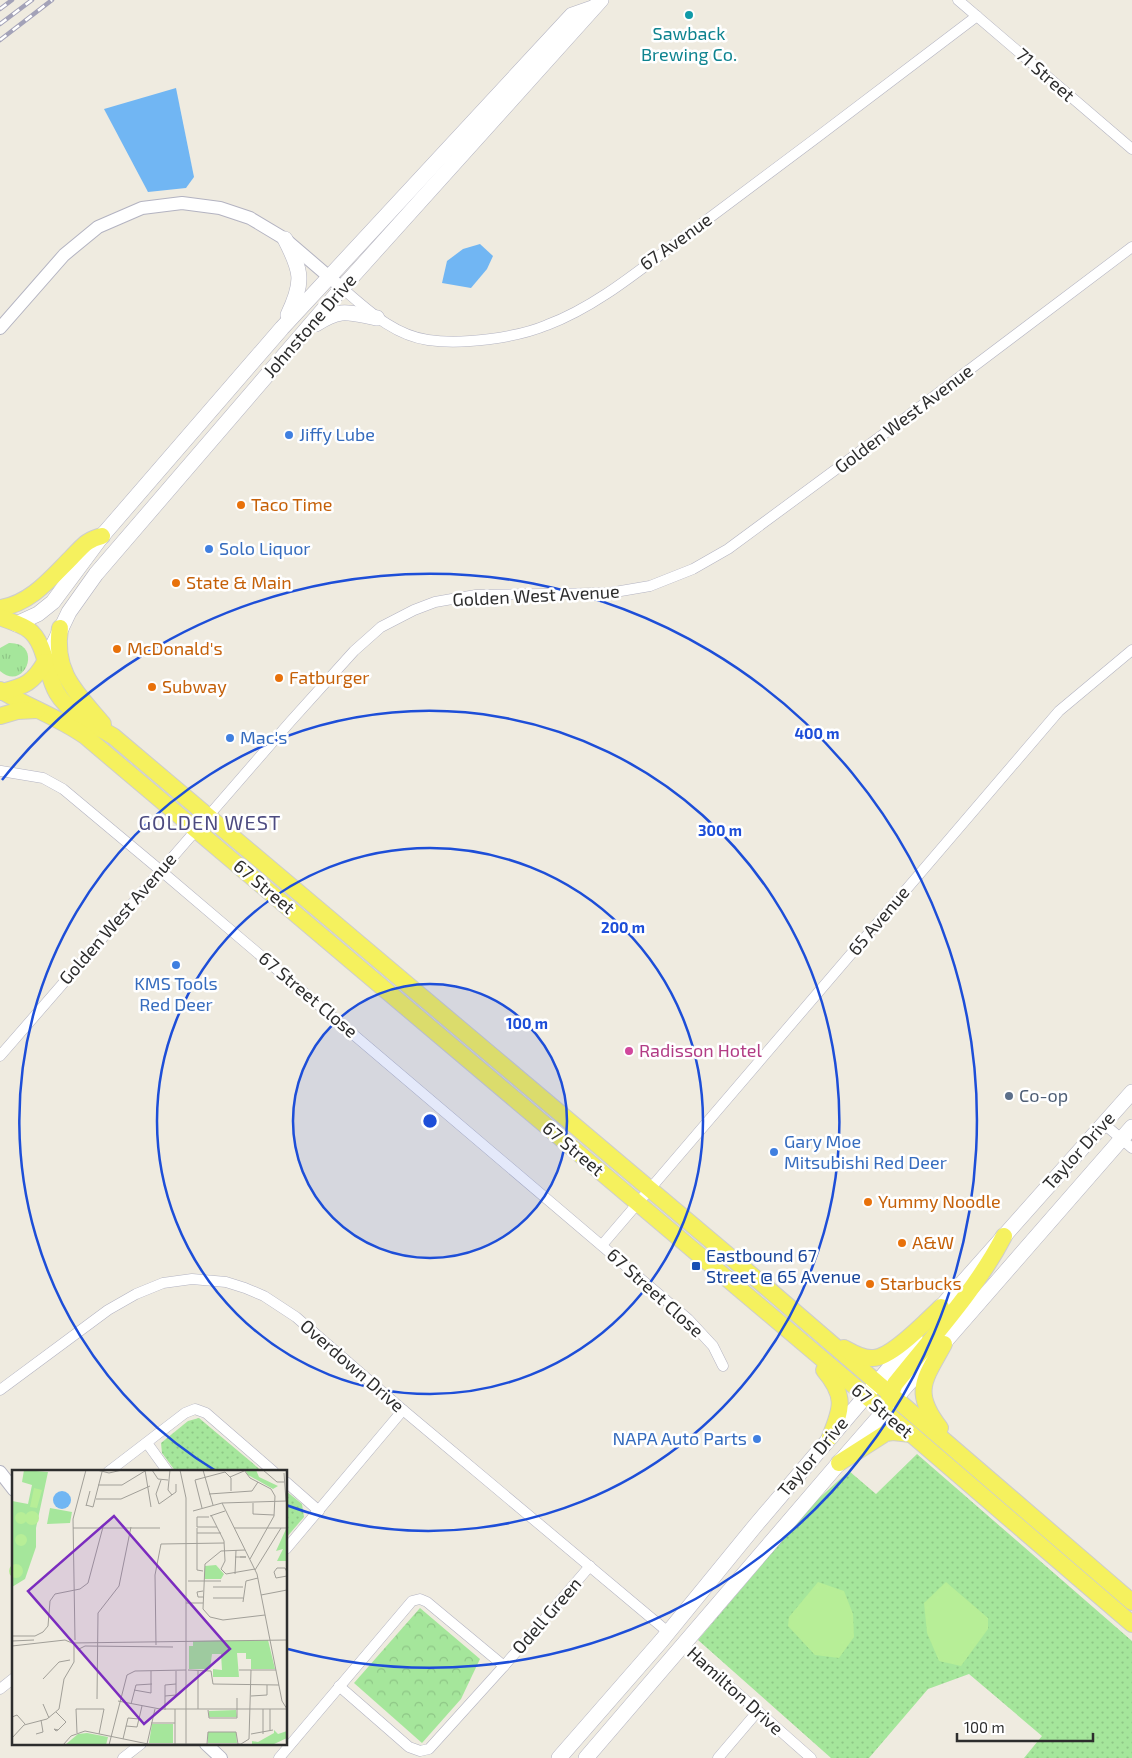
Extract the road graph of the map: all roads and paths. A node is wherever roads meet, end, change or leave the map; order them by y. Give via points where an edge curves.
1 (958, 0) edge
2 (598, 3) edge
3 (977, 16) junction
4 (1132, 149) edge
5 (285, 239) junction
6 (1132, 247) edge
7 (328, 276) junction
8 (342, 288) junction
9 (377, 318) junction
10 (0, 328) edge
11 (282, 328) junction
12 (305, 332) junction
13 (102, 536) junction
14 (0, 608) edge
15 (0, 618) edge
16 (16, 624) junction
17 (60, 628) junction
18 (0, 630) edge
19 (1132, 650) edge
20 (44, 662) junction
21 (1, 692) edge
22 (37, 710) junction
23 (0, 716) edge
24 (112, 736) junction
25 (1, 772) edge
26 (208, 816) junction
27 (196, 830) junction
28 (160, 870) junction
29 (0, 1056) edge
30 (1132, 1092) edge
31 (1104, 1124) junction
32 (1132, 1127) edge
33 (1127, 1144) edge
34 (650, 1190) junction
35 (638, 1204) junction
36 (1004, 1236) junction
37 (602, 1245) junction
38 (941, 1307) junction
39 (798, 1340) junction
40 (827, 1341) junction
41 (944, 1344) junction
42 (723, 1366) dead end
43 (877, 1382) junction
44 (0, 1390) edge
45 (865, 1396) junction
46 (893, 1396) junction
47 (403, 1410) junction
48 (884, 1412) junction
49 (911, 1434) junction
50 (830, 1437) junction
51 (147, 1443) junction
52 (957, 1450) junction
53 (839, 1463) junction
54 (111, 1470) edge
55 (167, 1470) edge
56 (272, 1470) edge
57 (0, 1472) edge
58 (288, 1484) edge
59 (12, 1487) edge
60 (319, 1511) junction
61 (288, 1547) edge
62 (590, 1566) junction
63 (1132, 1602) edge
64 (1132, 1624) edge
65 (668, 1632) junction
66 (683, 1645) junction
67 (504, 1666) junction
68 (12, 1680) edge
69 (339, 1686) junction
70 (0, 1689) edge
71 (758, 1711) junction
72 (138, 1746) edge
73 (208, 1746) edge
74 (123, 1758) edge
75 (221, 1758) edge
76 (279, 1758) edge
77 (559, 1758) edge
78 (586, 1758) edge
79 (718, 1758) edge
80 (810, 1758) edge

1 - 3 street, 71 Street
2 - 7 main road, Johnstone Drive via 572,15
2 - 8 main road, Johnstone Drive
3 - 4 street, 71 Street
3 - 9 street, 67 Avenue via 620,284 563,318 499,338 429,341 405,334
5 - 7 street
5 - 10 street via 250,218 220,208 182,203 142,208 98,227 81,240
5 - 11 main road via 297,264 299,281
6 - 26 street, Golden West Avenue via 711,560 650,586 609,593 476,595 421,607 394,620 354,651
7 - 8 street
7 - 11 main road, Johnstone Drive
8 - 9 street, 67 Avenue
8 - 12 main road, Johnstone Drive
9 - 12 main road via 342,312 328,316
11 - 13 main road, Johnstone Drive
12 - 17 main road, Johnstone Drive via 96,574
13 - 14 main road via 90,539 32,595
13 - 16 main road, Johnstone Drive via 53,602 38,614
15 - 16 main road
16 - 18 main road
16 - 20 main road, 67 Street via 34,635 42,649
17 - 20 main road, Johnstone Drive
17 - 24 main road via 58,644 64,673
19 - 34 street, 65 Avenue via 1059,711
20 - 21 main road via 35,678 20,688
20 - 24 main road, 67 Street via 58,695 67,705
21 - 22 main road, 67 Street
22 - 23 main road
22 - 27 main road, 67 Street via 85,736
24 - 26 main road, 67 Street
25 - 28 street, 67 Street Close via 43,778 56,784
26 - 27 street, Golden West Avenue
26 - 34 main road, 67 Street
27 - 28 street, Golden West Avenue
27 - 35 main road, 67 Street
28 - 29 street, Golden West Avenue
28 - 37 street, 67 Street Close
30 - 31 main road, Taylor Drive
31 - 33 street
31 - 36 main road, Taylor Drive
32 - 33 main road, Taylor Drive
33 - 41 main road, Taylor Drive
34 - 35 street, 65 Avenue
34 - 40 main road, 67 Street
35 - 37 street, 67 Street Close
35 - 39 main road, 67 Street
36 - 38 main road, Taylor Drive
36 - 46 main road via 978,1280 895,1384
37 - 42 street, 67 Street Close via 698,1329 713,1346
38 - 40 main road via 895,1349 875,1358 855,1354
38 - 43 main road, Taylor Drive
39 - 45 main road, 67 Street
39 - 50 main road via 838,1390 840,1413
40 - 43 main road, 67 Street
41 - 46 main road, Taylor Drive
41 - 52 main road via 926,1378 923,1394 933,1419
43 - 45 main road, Taylor Drive
43 - 46 main road, 67 Street
44 - 47 street, Overdown Drive via 108,1310 136,1294 163,1283 207,1279 245,1288 279,1305
45 - 48 main road, 67 Street
45 - 50 main road, Taylor Drive
46 - 48 main road
46 - 52 main road, 67 Street
47 - 60 street
47 - 62 street, Overdown Drive
48 - 49 main road, 67 Street
48 - 53 main road, Taylor Drive
49 - 53 main road via 886,1433
49 - 64 main road, 67 Street
50 - 65 main road, Taylor Drive
51 - 54 street
51 - 55 street
51 - 56 street via 185,1414 198,1409
52 - 63 main road, 67 Street
53 - 66 main road, Taylor Drive
57 - 59 street
58 - 60 street
60 - 61 street
62 - 65 street, Overdown Drive
62 - 67 street, Odell Green
65 - 77 main road, Taylor Drive
66 - 71 street, Hamilton Drive
66 - 78 main road, Taylor Drive
67 - 69 street, Odell Green via 432,1747 424,1751 409,1747
67 - 69 street, Odell Green via 432,1605 416,1599 408,1604
68 - 70 street
69 - 76 street, Odell Green
71 - 79 street
71 - 80 street, Hamilton Drive
72 - 74 street
73 - 75 street

